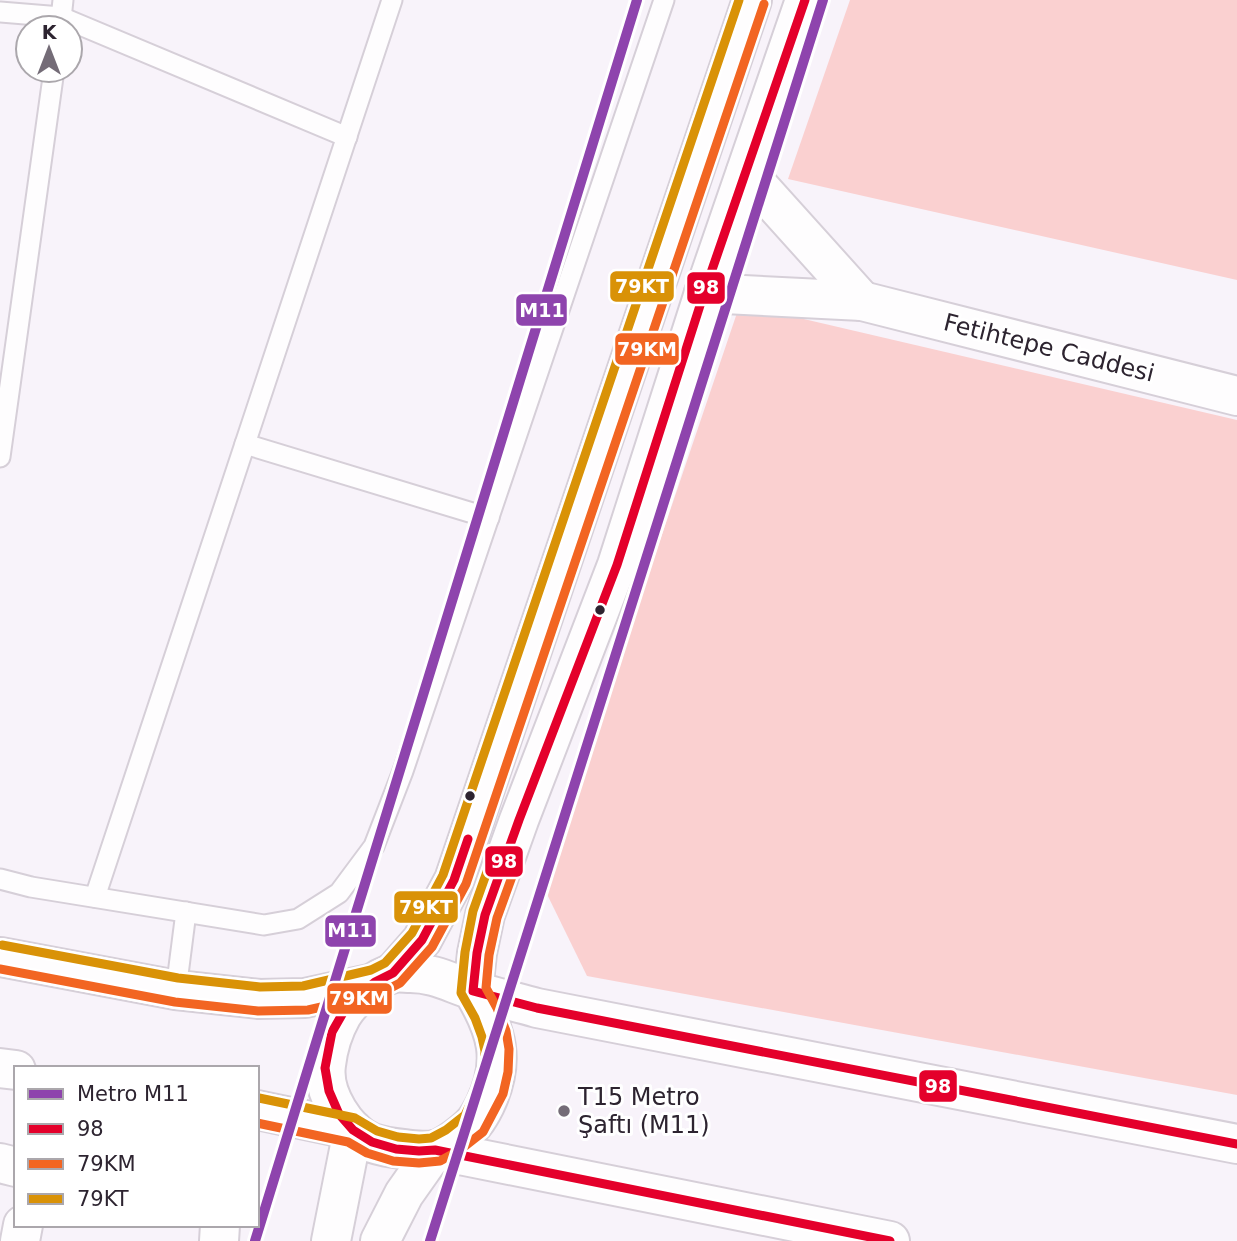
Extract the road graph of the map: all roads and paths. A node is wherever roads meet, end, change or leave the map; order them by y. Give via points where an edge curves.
1 (392, 0) edge
2 (664, 0) edge
3 (752, 0) edge
4 (804, 0) edge
5 (0, 12) edge
6 (41, 14) edge
7 (84, 25) edge
8 (52, 84) edge
9 (347, 137) junction
10 (746, 173) junction
11 (704, 293) junction
12 (862, 301) junction
13 (1237, 396) edge
14 (245, 444) junction
15 (0, 457) edge
16 (489, 518) junction
17 (0, 879) edge
18 (95, 897) junction
19 (186, 912) junction
20 (9, 959) edge
21 (384, 978) junction
22 (176, 990) junction
23 (473, 991) junction
24 (259, 1110) edge
25 (353, 1130) junction
26 (1237, 1144) edge
27 (435, 1150) junction
28 (331, 1241) edge
29 (381, 1241) edge
30 (891, 1241) edge

1 - 9 lane
2 - 16 lane
3 - 21 main road via 454,880 422,940
4 - 10 main road
5 - 6 lane
7 - 9 lane
8 - 15 lane
9 - 14 lane
10 - 11 main road
10 - 12 main road
11 - 12 main road, Fetihtepe Caddesi
11 - 23 main road via 617,565 485,915
12 - 13 main road, Fetihtepe Caddesi
14 - 16 lane
14 - 18 lane
16 - 19 lane via 374,846 339,893 298,919 264,925
17 - 18 lane
18 - 19 lane
19 - 22 lane
20 - 22 main road
21 - 22 main road via 305,998 259,999
21 - 23 main road via 420,973
21 - 25 main road via 348,1004 332,1032 325,1068 329,1091 339,1114
23 - 26 main road
23 - 27 main road via 494,1034 494,1080 475,1123
24 - 25 main road
25 - 27 main road via 396,1149
25 - 28 main road
27 - 29 main road via 404,1194
27 - 30 main road

